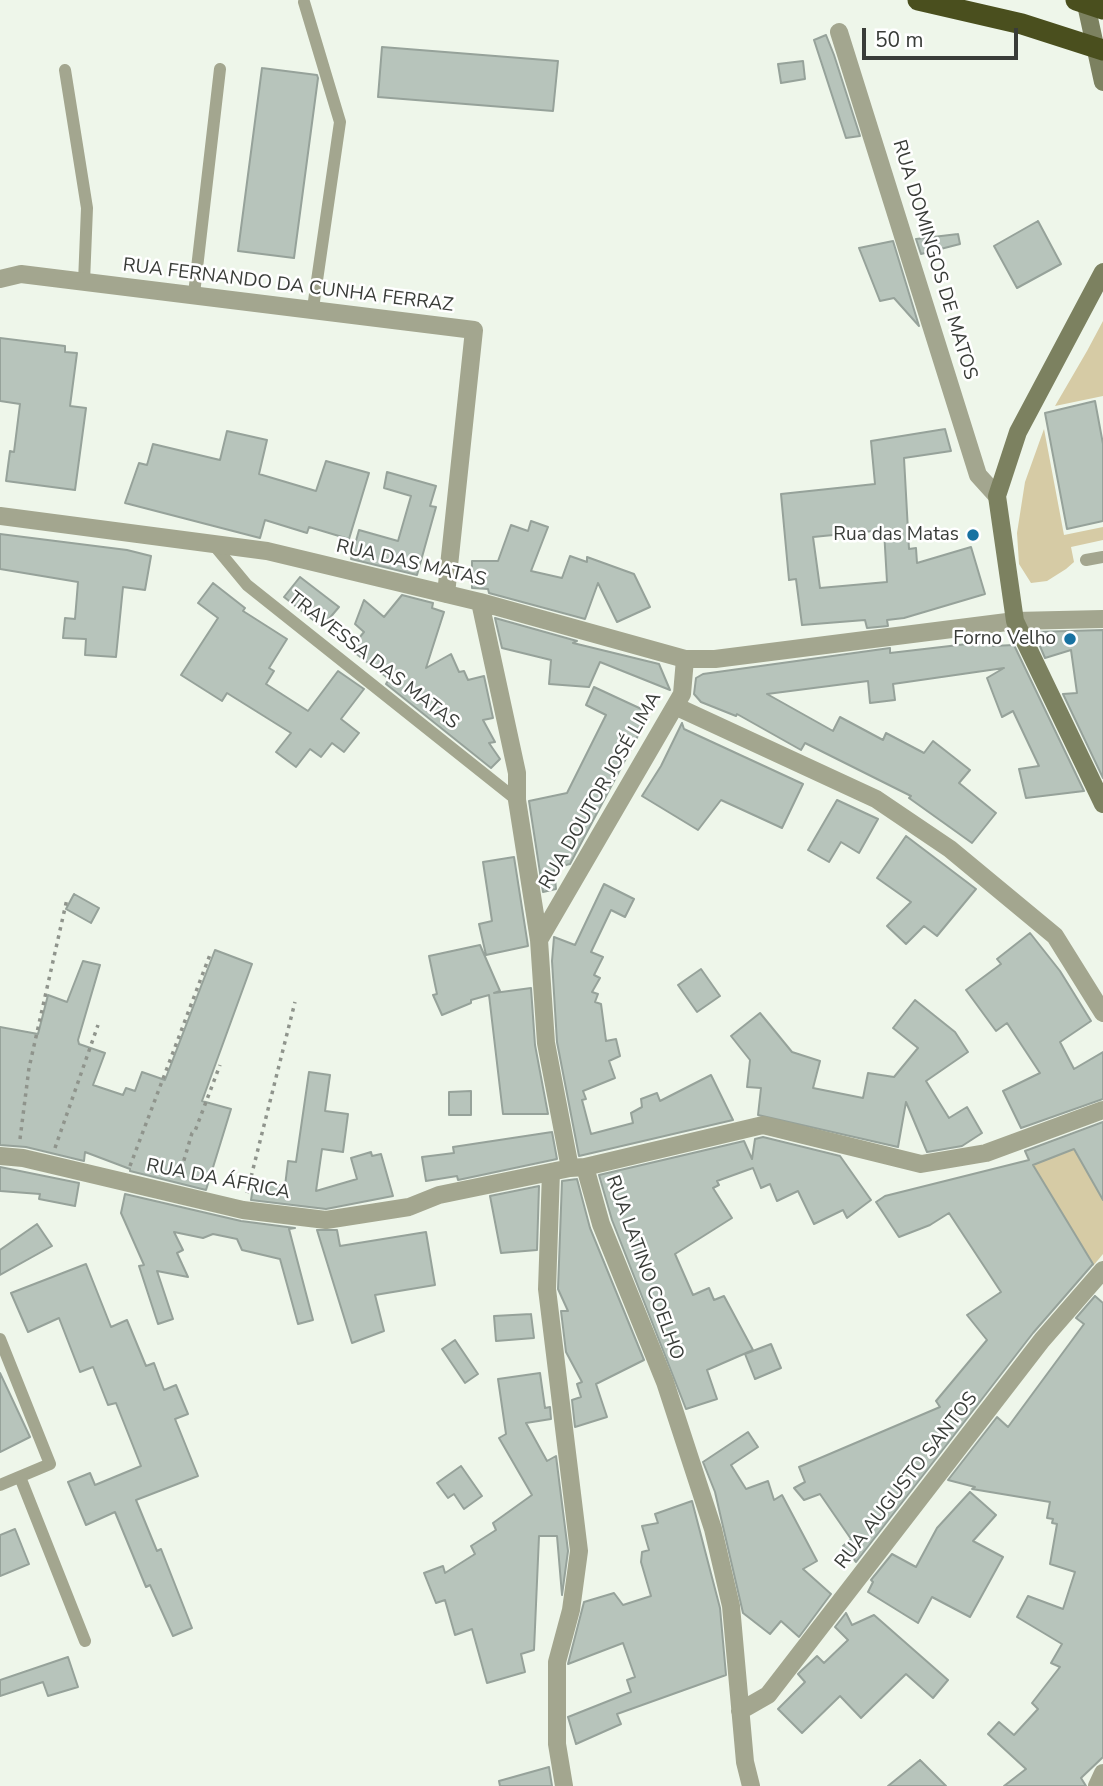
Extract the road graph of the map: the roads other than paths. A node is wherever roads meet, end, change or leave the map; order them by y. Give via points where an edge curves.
1 (918, 0) edge
2 (1076, 0) edge
3 (1085, 0) edge
4 (304, 2) dead end
5 (1103, 9) edge
6 (839, 32) dead end
7 (1103, 50) edge
8 (220, 69) dead end
9 (65, 70) dead end
10 (1103, 82) edge
11 (1103, 272) edge
12 (0, 279) edge
13 (84, 282) junction
14 (194, 294) junction
15 (313, 308) junction
16 (997, 496) junction
17 (0, 516) edge
18 (213, 544) junction
19 (1103, 557) edge
20 (1086, 560) dead end
21 (446, 594) junction
22 (480, 602) junction
23 (1103, 619) edge
24 (1016, 621) junction
25 (685, 659) junction
26 (675, 706) junction
27 (517, 800) junction
28 (1103, 804) edge
29 (539, 940) junction
30 (1103, 1013) edge
31 (1103, 1110) edge
32 (8, 1157) edge
33 (578, 1167) junction
34 (551, 1172) junction
35 (1103, 1270) edge
36 (0, 1339) edge
37 (20, 1477) junction
38 (0, 1485) edge
39 (85, 1641) dead end
40 (740, 1711) junction
41 (1103, 1773) edge
42 (564, 1786) edge
43 (751, 1786) edge
44 (1097, 1786) edge

1 - 7 highway via 1022,24
2 - 5 highway
3 - 10 main road
4 - 15 lane via 340,122
6 - 16 street, RUA DOMINGOS DE MATOS via 978,475
8 - 14 lane
9 - 13 lane via 87,208
11 - 16 main road via 1018,432
12 - 13 street, RUA FERNANDO DA CUNHA FERRAZ via 21,274
13 - 14 street, RUA FERNANDO DA CUNHA FERRAZ
14 - 15 street, RUA FERNANDO DA CUNHA FERRAZ
15 - 21 street, RUA FERNANDO DA CUNHA FERRAZ via 474,330
16 - 24 main road
17 - 18 street, RUA DAS MATAS
18 - 21 street, RUA DAS MATAS via 267,551
18 - 27 lane, TRAVESSA DAS MATAS via 247,585
19 - 20 lane
21 - 22 street, RUA DAS MATAS
22 - 25 street, RUA DAS MATAS
22 - 27 street, RUA LATINO COELHO via 502,692 517,773
23 - 24 street, RUA DAS MATAS
24 - 25 street, RUA DAS MATAS
24 - 28 main road
25 - 26 street, RUA DOUTOR JOSÉ LIMA via 682,694
26 - 29 street, RUA DOUTOR JOSÉ LIMA
26 - 30 street via 876,799 950,849 1055,936
27 - 29 street, RUA LATINO COELHO
29 - 33 street, RUA LATINO COELHO via 546,1043
31 - 33 street, RUA DA ÁFRICA via 986,1153 921,1164 763,1125
32 - 34 street, RUA DA ÁFRICA via 243,1210 326,1220 409,1207 439,1195
33 - 34 street, RUA DA ÁFRICA
33 - 40 street, RUA LATINO COELHO via 665,1382 713,1529 731,1606
34 - 42 street via 547,1289 579,1551 556,1662 557,1744
35 - 40 street, RUA AUGUSTO SANTOS via 1042,1340 768,1695
36 - 37 lane via 50,1464
37 - 38 lane
37 - 39 lane
40 - 43 street, RUA LATINO COELHO
41 - 44 street

